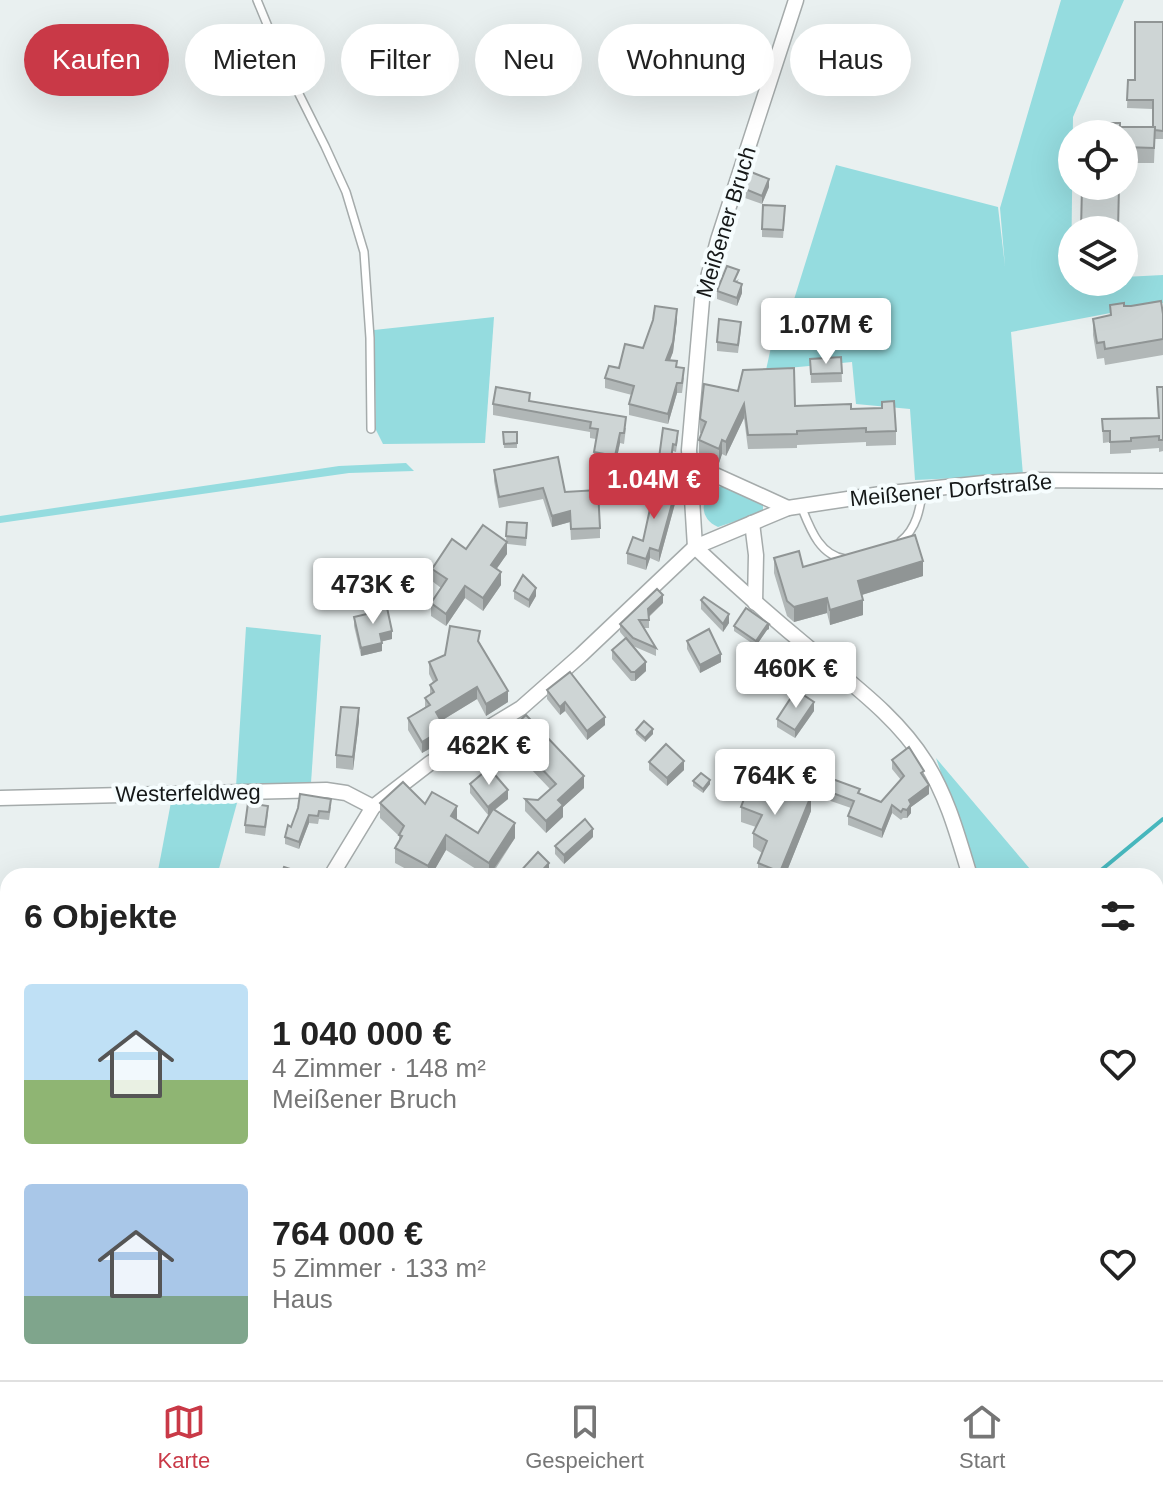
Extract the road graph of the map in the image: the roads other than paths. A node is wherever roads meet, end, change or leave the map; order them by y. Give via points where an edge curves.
1 (257, 0) edge
2 (796, 0) edge
3 (371, 429) dead end
4 (691, 464) junction
5 (1163, 481) edge
6 (923, 489) junction
7 (794, 507) junction
8 (752, 523) junction
9 (695, 547) junction
10 (893, 547) edge
11 (857, 559) edge
12 (755, 603) junction
13 (0, 798) edge
14 (373, 807) junction
15 (336, 868) edge
16 (968, 868) edge

1 - 3 lane via 346,192 364,252
2 - 4 street, Meißener Bruch via 702,300
4 - 7 street
4 - 9 street, Meißener Bruch
5 - 6 street, Meißener Dorfstraße via 1033,480
6 - 7 street, Meißener Dorfstraße
6 - 10 lane via 916,521
7 - 8 street, Meißener Dorfstraße
7 - 11 lane via 830,555
8 - 9 street, Meißener Dorfstraße
8 - 12 street
9 - 12 street
9 - 14 street, Meißener Dorfstraße via 521,708 430,763
12 - 16 street via 902,730 941,788
13 - 14 street, Westerfeldweg via 326,790
14 - 15 street, Meißener Dorfstraße

